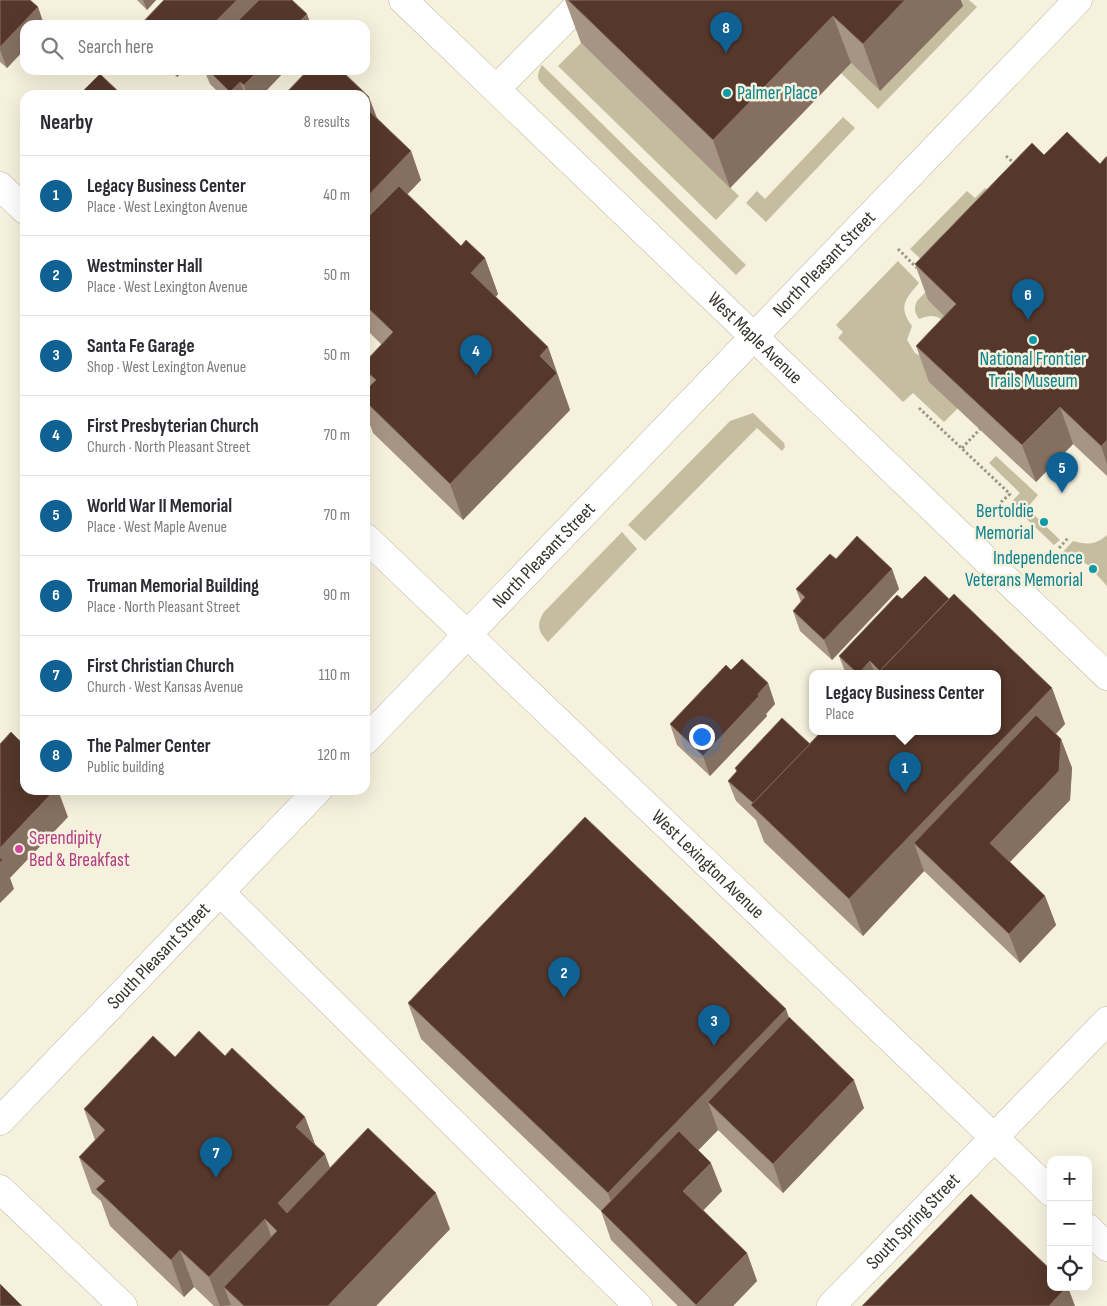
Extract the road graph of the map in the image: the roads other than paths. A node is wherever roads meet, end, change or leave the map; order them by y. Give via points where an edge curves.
1 (403, 0) edge
2 (584, 0) edge
3 (1078, 0) edge
4 (496, 89) junction
5 (0, 186) edge
6 (20, 205) edge
7 (753, 336) junction
8 (370, 541) edge
9 (467, 634) junction
10 (1107, 676) edge
11 (370, 735) edge
12 (313, 795) edge
13 (220, 892) junction
14 (1107, 1021) edge
15 (0, 1121) edge
16 (994, 1138) junction
17 (1047, 1188) edge
18 (0, 1189) edge
19 (1092, 1232) edge
20 (1107, 1246) edge
21 (123, 1306) edge
22 (638, 1306) edge
23 (831, 1306) edge

1 - 4 street, West Maple Avenue
2 - 4 street
3 - 7 street, North Pleasant Street
4 - 7 street, West Maple Avenue
5 - 6 street
7 - 9 street, North Pleasant Street
7 - 10 street, West Maple Avenue
8 - 9 street, West Lexington Avenue
9 - 11 street
9 - 16 street, West Lexington Avenue
12 - 13 street, South Pleasant Street
13 - 15 street, South Pleasant Street
13 - 22 street
14 - 16 street, South Spring Street
16 - 17 street, West Lexington Avenue
16 - 23 street, South Spring Street
18 - 21 street
19 - 20 street

